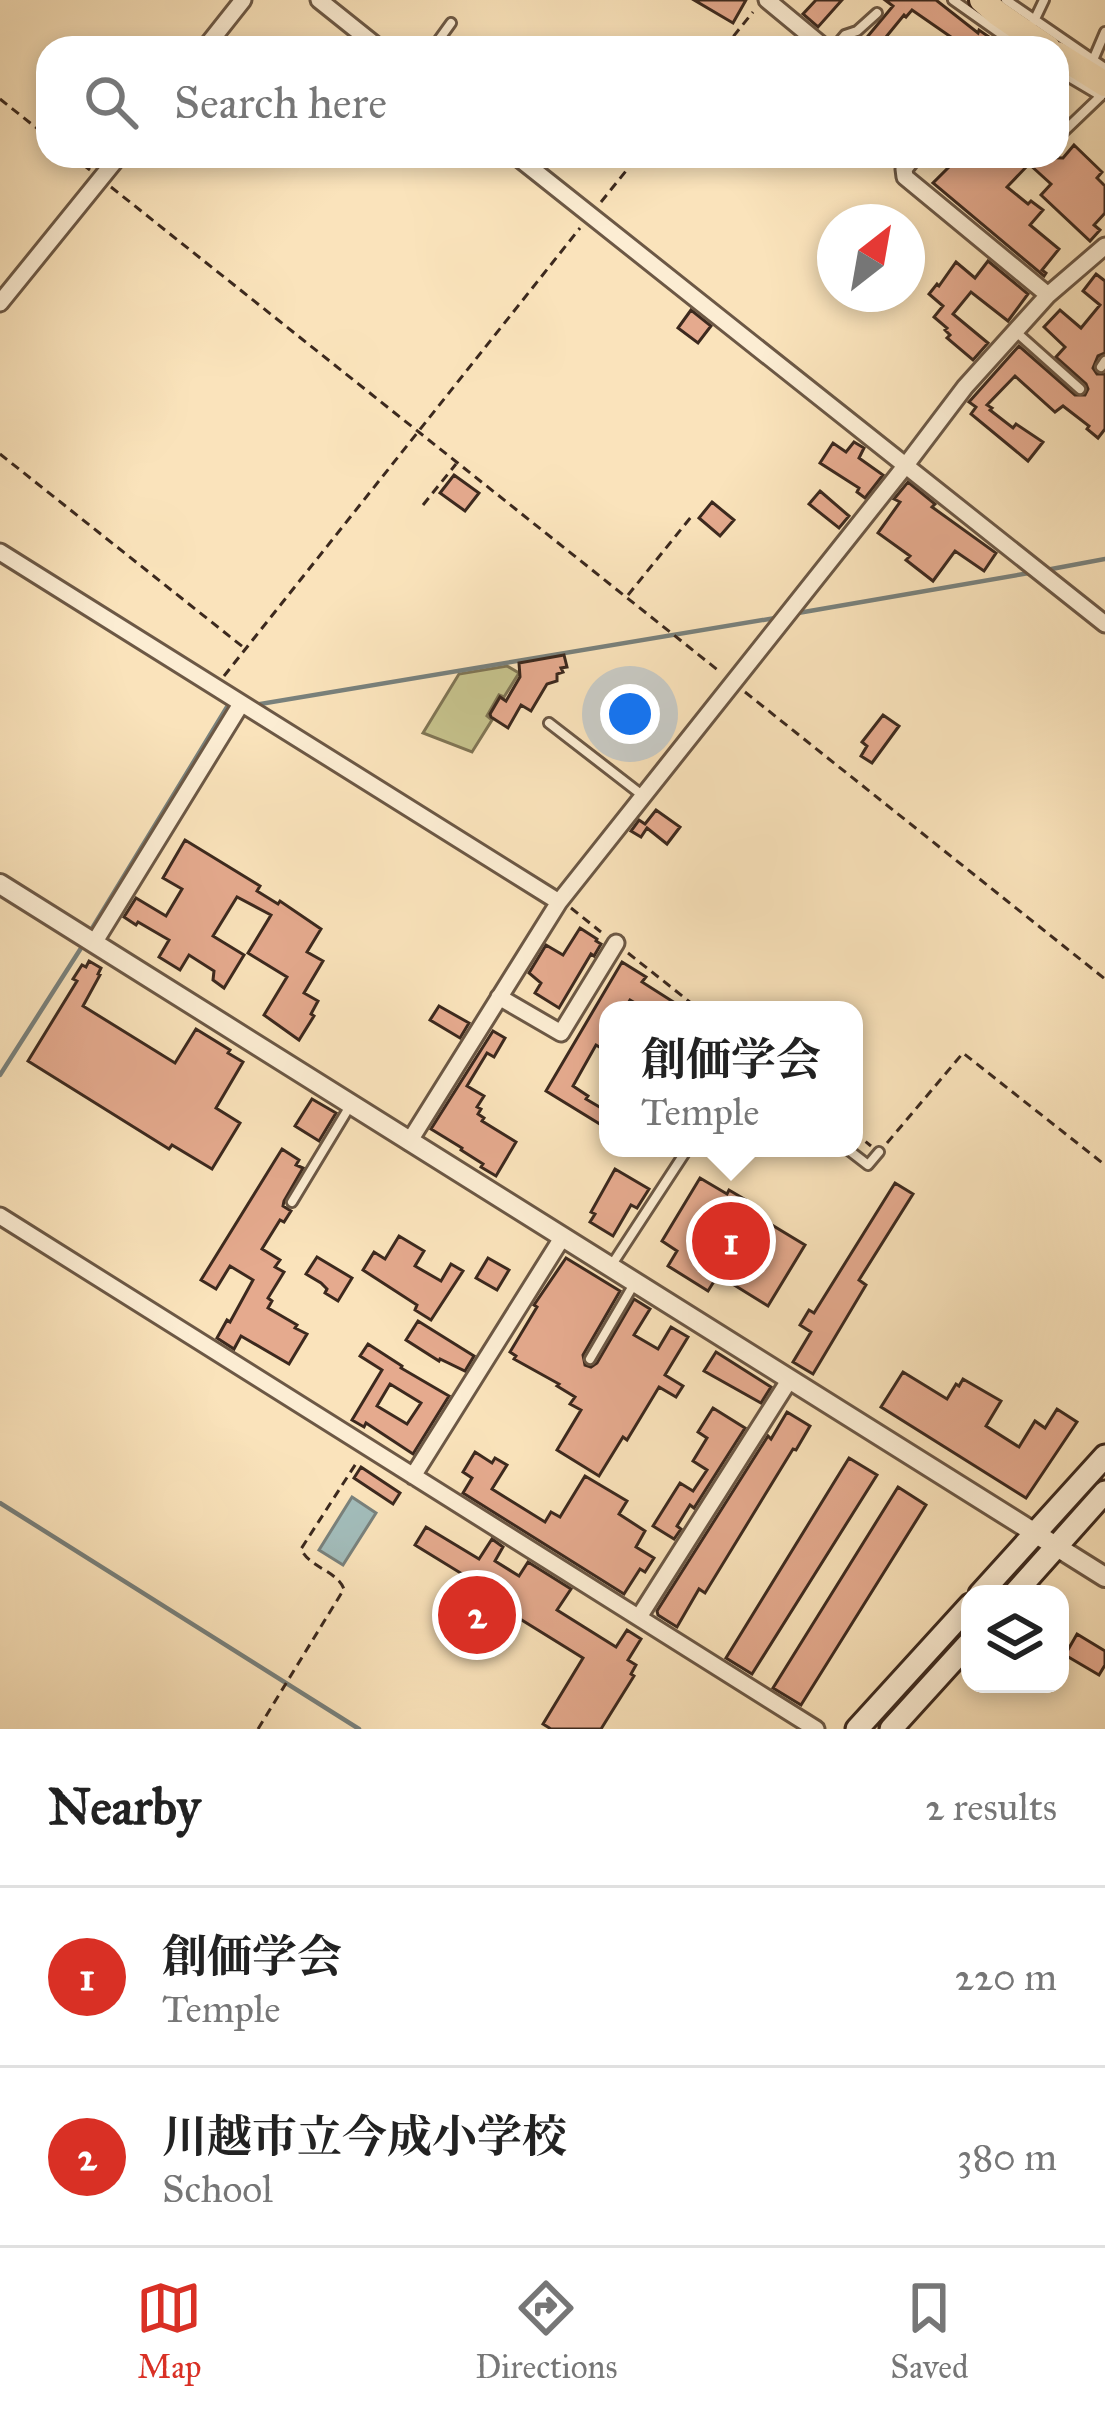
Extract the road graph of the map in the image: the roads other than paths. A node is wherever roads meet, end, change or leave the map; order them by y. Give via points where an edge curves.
1 (243, 0) edge
2 (319, 0) edge
3 (765, 0) edge
4 (952, 0) edge
5 (982, 0) edge
6 (1006, 0) edge
7 (1044, 0) edge
8 (877, 13) dead end
9 (1034, 21) junction
10 (452, 23) dead end
11 (1105, 32) edge
12 (214, 36) edge
13 (364, 36) edge
14 (442, 36) edge
15 (814, 36) edge
16 (844, 36) edge
17 (1004, 36) edge
18 (1032, 36) edge
19 (1057, 36) edge
20 (1069, 44) edge
21 (1093, 60) junction
22 (1069, 63) edge
23 (1105, 68) edge
24 (1069, 75) edge
25 (1104, 91) edge
26 (1069, 126) edge
27 (110, 168) edge
28 (531, 168) edge
29 (905, 168) edge
30 (1101, 256) edge
31 (1048, 295) junction
32 (0, 303) edge
33 (1015, 331) junction
34 (1080, 389) dead end
35 (906, 466) junction
36 (0, 552) edge
37 (1105, 624) edge
38 (241, 704) junction
39 (549, 723) dead end
40 (644, 796) junction
41 (0, 884) edge
42 (559, 902) junction
43 (87, 939) junction
44 (616, 943) road end
45 (499, 997) junction
46 (351, 1105) junction
47 (409, 1142) junction
48 (879, 1152) road end
49 (682, 1157) edge
50 (858, 1157) edge
51 (292, 1202) dead end
52 (0, 1216) edge
53 (562, 1238) junction
54 (610, 1268) junction
55 (635, 1283) junction
56 (590, 1358) dead end
57 (790, 1379) junction
58 (1105, 1456) edge
59 (413, 1476) junction
60 (1105, 1492) edge
61 (1034, 1534) junction
62 (1056, 1547) junction
63 (1105, 1577) edge
64 (988, 1585) edge
65 (1022, 1585) edge
66 (961, 1615) edge
67 (639, 1617) junction
68 (961, 1652) edge
69 (816, 1729) edge
70 (857, 1729) edge
71 (892, 1729) edge

1 - 12 street
2 - 13 street
3 - 15 street
4 - 17 lane
5 - 18 main road
6 - 9 lane
7 - 9 lane
8 - 16 lane
9 - 19 lane
10 - 14 lane
11 - 21 lane
20 - 21 lane
21 - 23 lane
22 - 25 main road
24 - 25 lane
25 - 26 lane
27 - 32 street
28 - 35 street
29 - 31 street via 905,177
30 - 31 street
31 - 33 street
33 - 34 lane
33 - 35 street
35 - 37 street
35 - 40 street
36 - 38 street
38 - 42 street
38 - 43 street
39 - 40 lane
40 - 42 street
41 - 43 street
42 - 45 street
43 - 46 street
44 - 45 street via 561,1033
45 - 47 street
46 - 47 street
46 - 51 lane
47 - 53 street
48 - 50 lane via 868,1165
49 - 54 lane
52 - 59 street
53 - 54 street
53 - 59 street
54 - 55 street
55 - 56 lane
55 - 57 street
57 - 61 street
57 - 67 street
58 - 61 main road
59 - 67 street
60 - 62 main road
61 - 62 street
61 - 64 main road
62 - 63 street
62 - 65 main road
66 - 70 main road
67 - 69 street
68 - 71 main road

